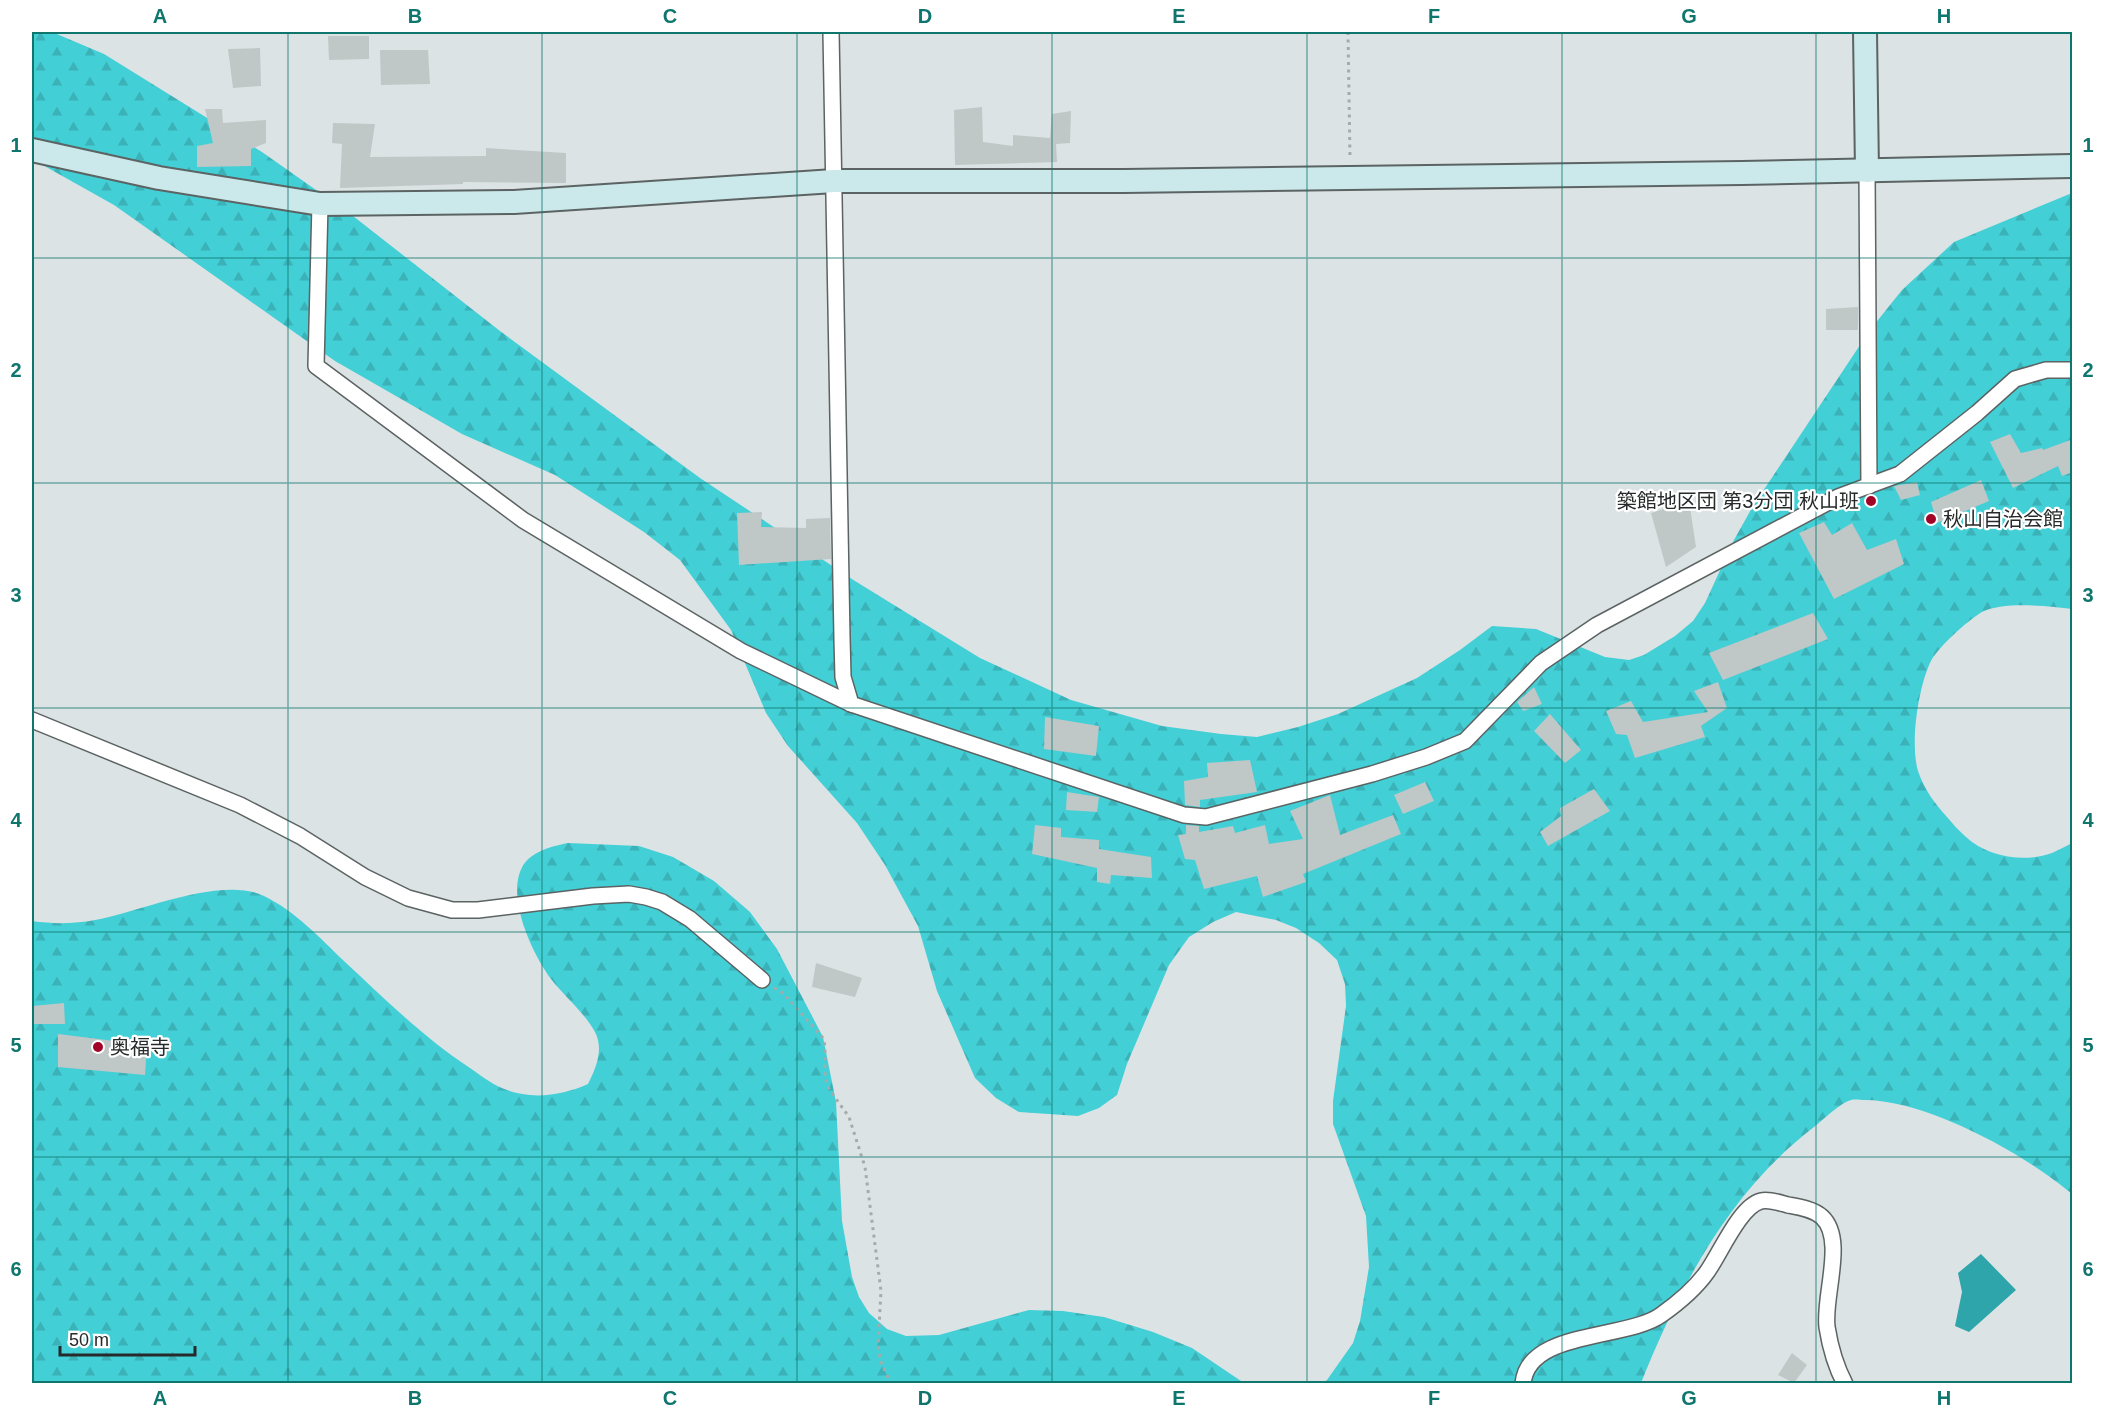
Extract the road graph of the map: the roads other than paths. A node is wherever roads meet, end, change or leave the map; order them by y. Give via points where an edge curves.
1 (831, 32) edge
2 (1865, 32) edge
3 (32, 150) edge
4 (2073, 165) edge
5 (1867, 171) junction
6 (834, 181) junction
7 (320, 204) junction
8 (2073, 370) edge
9 (1869, 486) junction
10 (851, 704) junction
11 (32, 720) edge
12 (762, 980) road end
13 (1523, 1383) edge
14 (1845, 1383) edge

1 - 6 street
2 - 5 street
3 - 7 street via 159,178
4 - 5 street
5 - 6 street
5 - 9 street
6 - 7 street via 514,202
6 - 10 street via 843,677
7 - 10 street via 316,366 523,520 741,651
8 - 9 street via 2046,370 2015,379 1900,474
9 - 10 street via 1839,497 1597,625 1541,663 1465,741 1372,774 1206,817 1184,815
11 - 12 street via 240,805 408,898 452,910 478,910 593,896 646,897 690,919
13 - 14 street via 1529,1364 1547,1350 1659,1317 1696,1286 1745,1212 1760,1201 1770,1200 1805,1208 1821,1216 1829,1226 1833,1244 1827,1326

